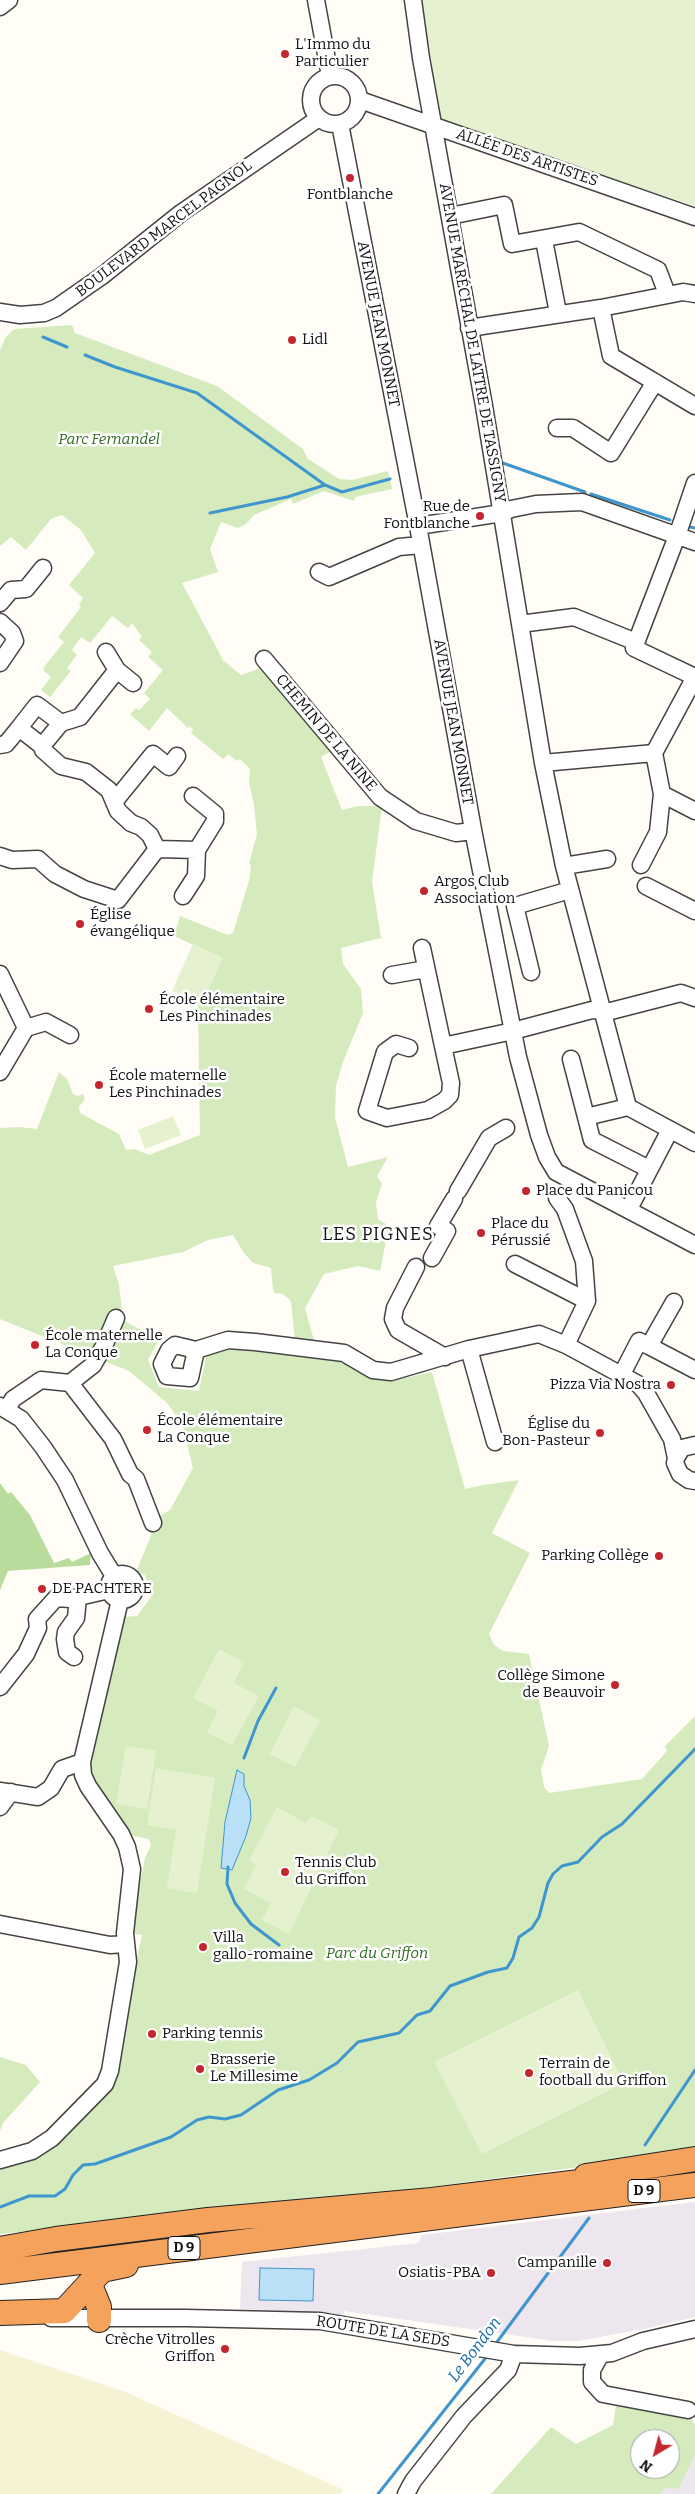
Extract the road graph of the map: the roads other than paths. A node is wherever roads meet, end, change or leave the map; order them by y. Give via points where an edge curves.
1 (9, 0) edge
2 (316, 0) edge
3 (412, 0) edge
4 (0, 7) edge
5 (330, 76) junction
6 (360, 100) junction
7 (319, 118) junction
8 (340, 124) junction
9 (434, 126) junction
10 (450, 216) junction
11 (695, 217) edge
12 (544, 240) junction
13 (667, 294) junction
14 (695, 294) edge
15 (601, 308) junction
16 (0, 312) edge
17 (558, 313) junction
18 (469, 328) junction
19 (655, 382) junction
20 (695, 406) edge
21 (558, 428) dead end
22 (695, 483) edge
23 (502, 513) junction
24 (418, 526) junction
25 (677, 536) junction
26 (695, 542) edge
27 (421, 545) junction
28 (43, 568) dead end
29 (319, 572) dead end
30 (0, 603) edge
31 (0, 622) edge
32 (520, 624) junction
33 (636, 642) junction
34 (106, 652) dead end
35 (264, 659) dead end
36 (0, 663) edge
37 (117, 670) junction
38 (695, 677) edge
39 (133, 683) dead end
40 (60, 723) junction
41 (19, 728) junction
42 (0, 745) edge
43 (42, 746) junction
44 (654, 753) junction
45 (177, 756) dead end
46 (543, 763) junction
47 (662, 794) junction
48 (193, 796) dead end
49 (114, 802) junction
50 (695, 810) edge
51 (473, 831) junction
52 (157, 849) junction
53 (197, 850) junction
54 (0, 856) edge
55 (607, 859) dead end
56 (641, 865) dead end
57 (564, 866) junction
58 (646, 886) dead end
59 (570, 890) junction
60 (183, 896) dead end
61 (695, 911) edge
62 (422, 948) dead end
63 (426, 969) junction
64 (531, 972) dead end
65 (0, 974) edge
66 (392, 975) dead end
67 (695, 998) edge
68 (602, 1010) junction
69 (26, 1028) junction
70 (513, 1031) junction
71 (70, 1035) dead end
72 (443, 1046) junction
73 (409, 1048) dead end
74 (571, 1059) dead end
75 (0, 1072) edge
76 (628, 1107) junction
77 (586, 1117) junction
78 (506, 1128) dead end
79 (670, 1130) junction
80 (695, 1142) edge
81 (649, 1169) junction
82 (557, 1198) dead end
83 (632, 1203) dead end
84 (692, 1242) edge
85 (432, 1258) dead end
86 (515, 1264) dead end
87 (416, 1267) dead end
88 (587, 1301) junction
89 (674, 1302) dead end
90 (116, 1318) dead end
91 (566, 1345) junction
92 (649, 1346) junction
93 (470, 1349) junction
94 (196, 1350) dead end
95 (445, 1357) junction
96 (695, 1370) edge
97 (622, 1374) junction
98 (70, 1383) junction
99 (4, 1408) edge
100 (495, 1442) dead end
101 (688, 1443) edge
102 (693, 1483) edge
103 (153, 1523) dead end
104 (115, 1589) junction
105 (78, 1597) junction
106 (74, 1657) dead end
107 (0, 1687) edge
108 (82, 1762) junction
109 (6, 1792) edge
110 (0, 1807) edge
111 (0, 1924) edge
112 (126, 1944) junction
113 (695, 2159) edge
114 (0, 2160) edge
115 (695, 2168) edge
116 (695, 2185) edge
117 (695, 2189) edge
118 (593, 2197) junction
119 (432, 2200) junction
120 (364, 2216) junction
121 (0, 2248) edge
122 (0, 2256) edge
123 (0, 2272) edge
124 (90, 2285) junction
125 (0, 2307) edge
126 (68, 2307) junction
127 (0, 2313) edge
128 (99, 2313) junction
129 (0, 2318) edge
130 (695, 2329) edge
131 (510, 2353) junction
132 (602, 2354) junction
133 (688, 2410) dead end
134 (406, 2494) edge

1 - 4 street
2 - 5 street
3 - 9 street, AVENUE MARÉCHAL DE LATTRE DE TASSIGNY
5 - 6 street via 347,79 354,85
5 - 7 street via 313,90 311,102
6 - 8 street via 353,117
6 - 9 street, ALLÉE DES ARTISTES
7 - 8 street
7 - 16 street, BOULEVARD MARCEL PAGNOL via 181,213 56,308 44,313 20,315
8 - 24 street, AVENUE JEAN MONNET
9 - 10 street, AVENUE MARÉCHAL DE LATTRE DE TASSIGNY
9 - 11 street, ALLÉE DES ARTISTES
10 - 12 street via 504,205 512,244
10 - 18 street, AVENUE MARÉCHAL DE LATTRE DE TASSIGNY
12 - 13 street via 580,232 658,270
12 - 17 street
13 - 14 street
13 - 15 street
15 - 17 street
15 - 19 street via 612,356
17 - 18 street
18 - 23 street, AVENUE MARÉCHAL DE LATTRE DE TASSIGNY
19 - 20 street
19 - 21 street via 611,453 573,428
22 - 25 street
23 - 24 street
23 - 25 street via 511,508 536,504 582,502
23 - 32 street, AVENUE MARÉCHAL DE LATTRE DE TASSIGNY
24 - 27 street, AVENUE JEAN MONNET
25 - 26 street
25 - 33 street
27 - 29 street via 399,547 328,576
27 - 51 street, AVENUE JEAN MONNET
28 - 30 street via 26,589 11,590
31 - 36 street via 12,633 15,641
32 - 33 street via 574,617
32 - 46 street, AVENUE MARÉCHAL DE LATTRE DE TASSIGNY
33 - 38 street via 634,648
34 - 37 street
35 - 51 street, CHEMIN DE LA NINE via 380,797 416,821 444,831
37 - 39 street
37 - 40 street via 80,717
38 - 44 street
40 - 41 street via 38,705
40 - 43 street
41 - 42 street via 6,744
41 - 43 street
43 - 49 street via 61,766 86,772 109,790
44 - 46 street
44 - 47 street
45 - 49 street via 169,767 153,754
46 - 57 street
47 - 50 street
47 - 56 street via 658,832
48 - 53 street via 215,814 215,821
49 - 52 street via 118,811 131,823 150,834
51 - 70 street, AVENUE JEAN MONNET
52 - 53 street
52 - 54 street via 118,900 84,889 55,874 38,859 12,860
53 - 60 street via 196,876
55 - 57 street
57 - 59 street
58 - 61 street
59 - 64 street via 515,906
59 - 68 street
62 - 63 street
63 - 66 street
63 - 72 street
65 - 69 street
67 - 68 street via 681,993 611,1011
68 - 70 street
68 - 76 street
69 - 71 street via 46,1022
69 - 75 street
70 - 72 street
70 - 84 street, AVENUE JEAN MONNET via 539,1135 556,1172
72 - 73 street via 451,1084 450,1095 444,1102 428,1110 387,1118 367,1111 385,1052 396,1044
74 - 77 street
76 - 77 street
76 - 79 street
77 - 81 street via 592,1140
78 - 85 street via 489,1138 438,1226 447,1231
79 - 80 street
79 - 81 street
81 - 83 street
82 - 88 street via 565,1209 584,1261
86 - 88 street
87 - 95 street via 395,1308 393,1320 398,1330
88 - 91 street
89 - 92 street
90 - 98 street via 93,1365
91 - 93 street via 539,1334
91 - 97 street
92 - 96 street
92 - 97 street via 639,1341
93 - 95 street
93 - 100 street
94 - 95 street via 228,1340 255,1342 344,1353 382,1372
97 - 101 street via 638,1384
98 - 99 street via 41,1380
98 - 103 street via 113,1439 139,1485
99 - 104 street via 21,1419 65,1480
101 - 102 street via 676,1458 676,1469
104 - 105 street
104 - 108 street
105 - 106 street via 76,1618 65,1639 67,1652
105 - 107 street via 56,1598 47,1606 37,1619 38,1628 26,1654
108 - 109 street via 62,1770 51,1788 38,1797
108 - 112 street via 88,1786 122,1834 127,1847 132,1869 124,1933
109 - 110 street
111 - 112 street via 110,1944
112 - 114 street via 128,1962 110,2071 105,2084 52,2138 32,2151
113 - 119 highway
115 - 119 highway, D 9
116 - 118 highway, D 9
117 - 118 highway
118 - 120 highway, D 9
119 - 120 highway, D 9
120 - 121 highway via 208,2220
120 - 122 highway, D 9
120 - 123 highway, D 9
120 - 124 highway via 110,2267 102,2270
124 - 126 highway
124 - 128 highway
125 - 126 street, ROUTE DE LA SEDS
126 - 127 highway via 54,2313
126 - 128 street, ROUTE DE LA SEDS
128 - 129 street, ROUTE DE LA SEDS
128 - 131 street, ROUTE DE LA SEDS via 320,2321
130 - 132 street, ROUTE DE LA SEDS
131 - 132 street, ROUTE DE LA SEDS
131 - 134 street via 508,2370 464,2416
132 - 133 street via 592,2370 592,2382 603,2394

